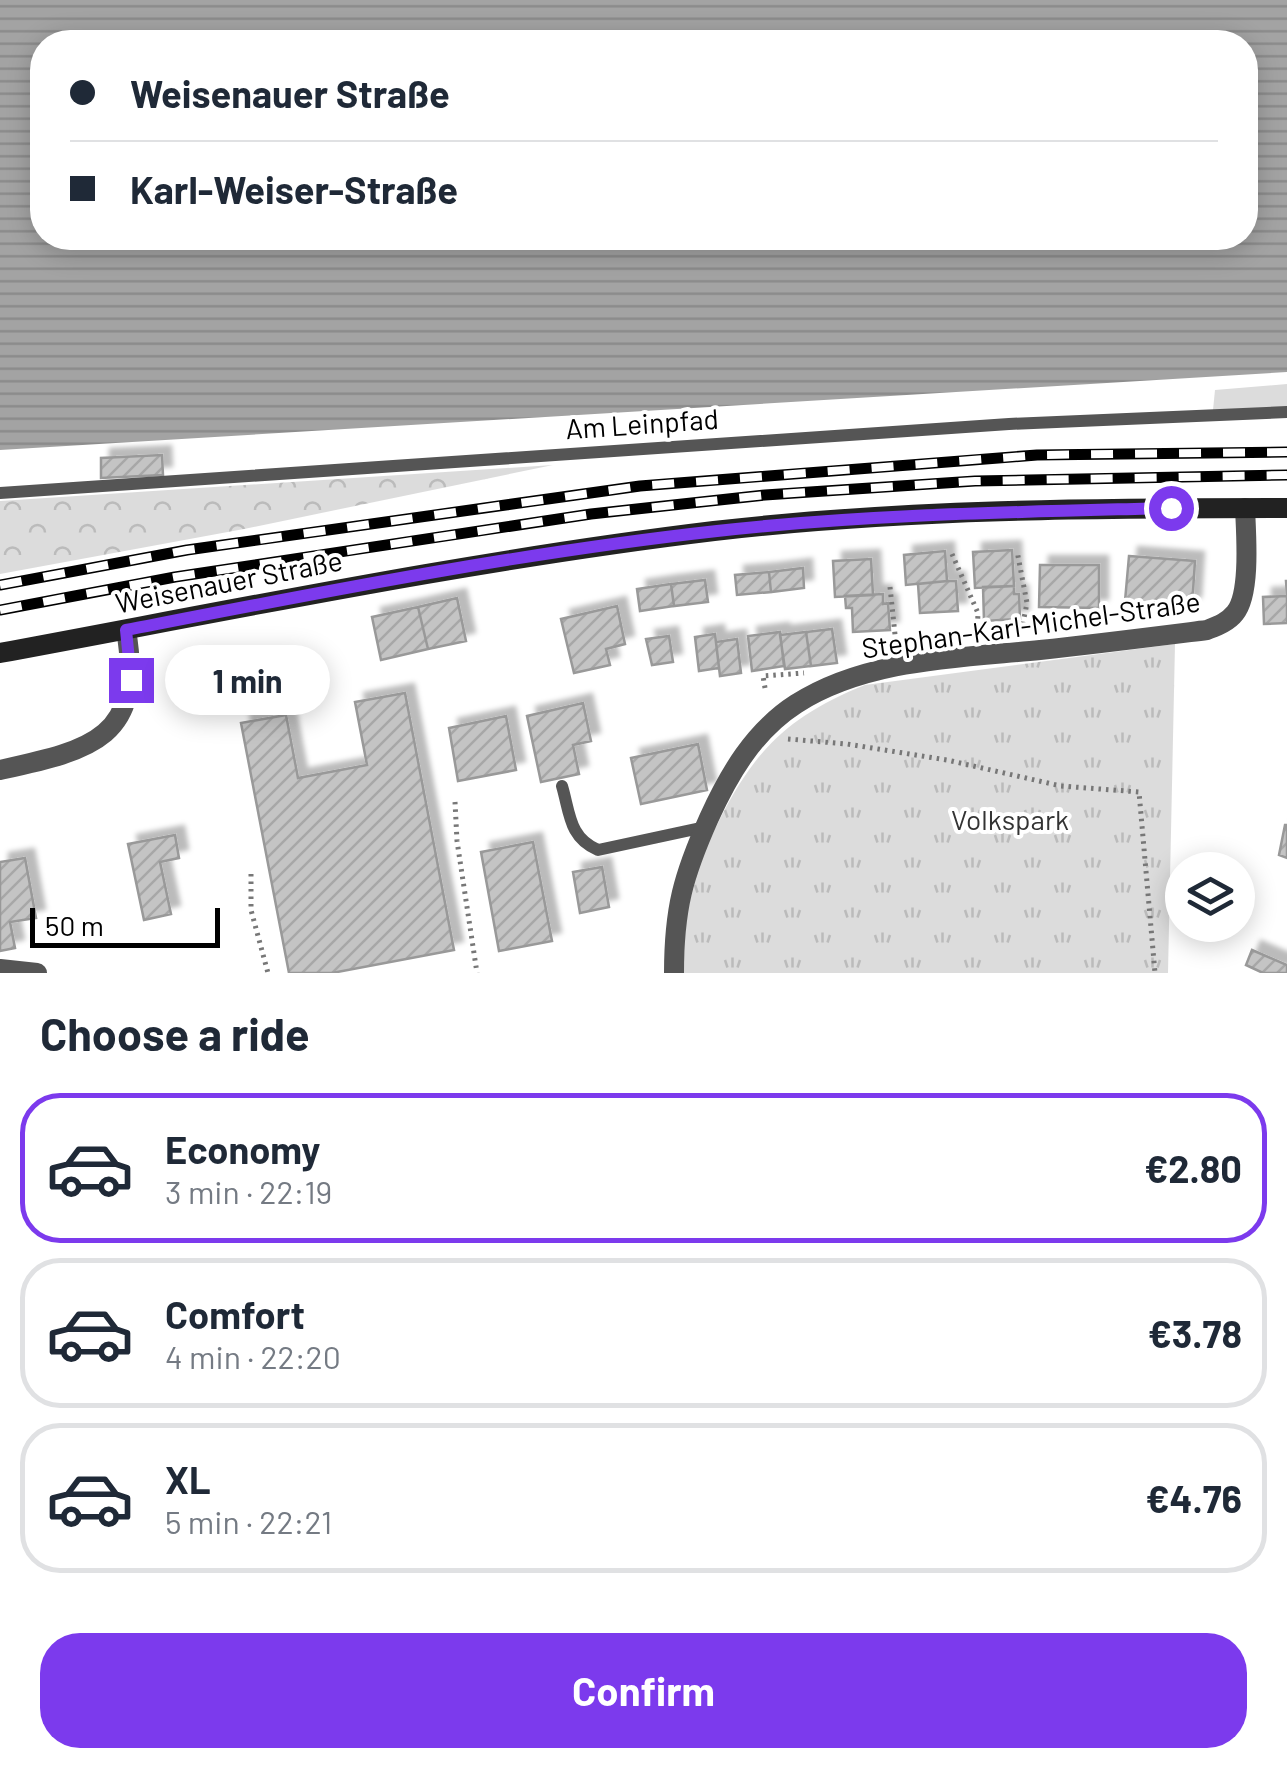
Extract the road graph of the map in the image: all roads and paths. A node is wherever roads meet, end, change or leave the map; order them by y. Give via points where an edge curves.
1 (1287, 412) edge
2 (0, 492) edge
3 (1244, 508) junction
4 (1287, 508) edge
5 (1017, 551) dead end
6 (952, 554) dead end
7 (890, 587) dead end
8 (126, 630) junction
9 (0, 653) edge
10 (1011, 653) junction
11 (976, 657) junction
12 (899, 666) junction
13 (815, 672) dead end
14 (766, 688) dead end
15 (760, 736) junction
16 (0, 770) edge
17 (562, 786) dead end
18 (455, 802) dead end
19 (705, 827) junction
20 (251, 874) dead end
21 (0, 969) edge
22 (38, 973) edge
23 (268, 973) edge
24 (477, 973) edge
25 (674, 973) edge
26 (1156, 973) edge

1 - 2 lane, Am Leinpfad via 1009,424
3 - 4 main road, Weisenauer Straße
3 - 8 main road, Weisenauer Straße via 890,516 718,531 557,552
3 - 10 street, Stephan-Karl-Michel-Straße via 1244,592 1234,616 1207,630
5 - 10 path via 1027,603 1024,623 1008,634
6 - 11 path via 978,613
7 - 12 path
8 - 9 main road, Weisenauer Straße
8 - 16 street via 130,690 106,734 74,751
10 - 11 street, Stephan-Karl-Michel-Straße
11 - 12 street, Stephan-Karl-Michel-Straße
12 - 15 street, Stephan-Karl-Michel-Straße via 798,703
13 - 14 path via 764,676
15 - 19 street, Stephan-Karl-Michel-Straße via 734,768
15 - 26 path via 948,760 1062,786 1139,792
17 - 19 lane via 576,836 598,850
18 - 24 path
19 - 25 street, Stephan-Karl-Michel-Straße via 678,899
20 - 23 path via 251,910
21 - 22 street

